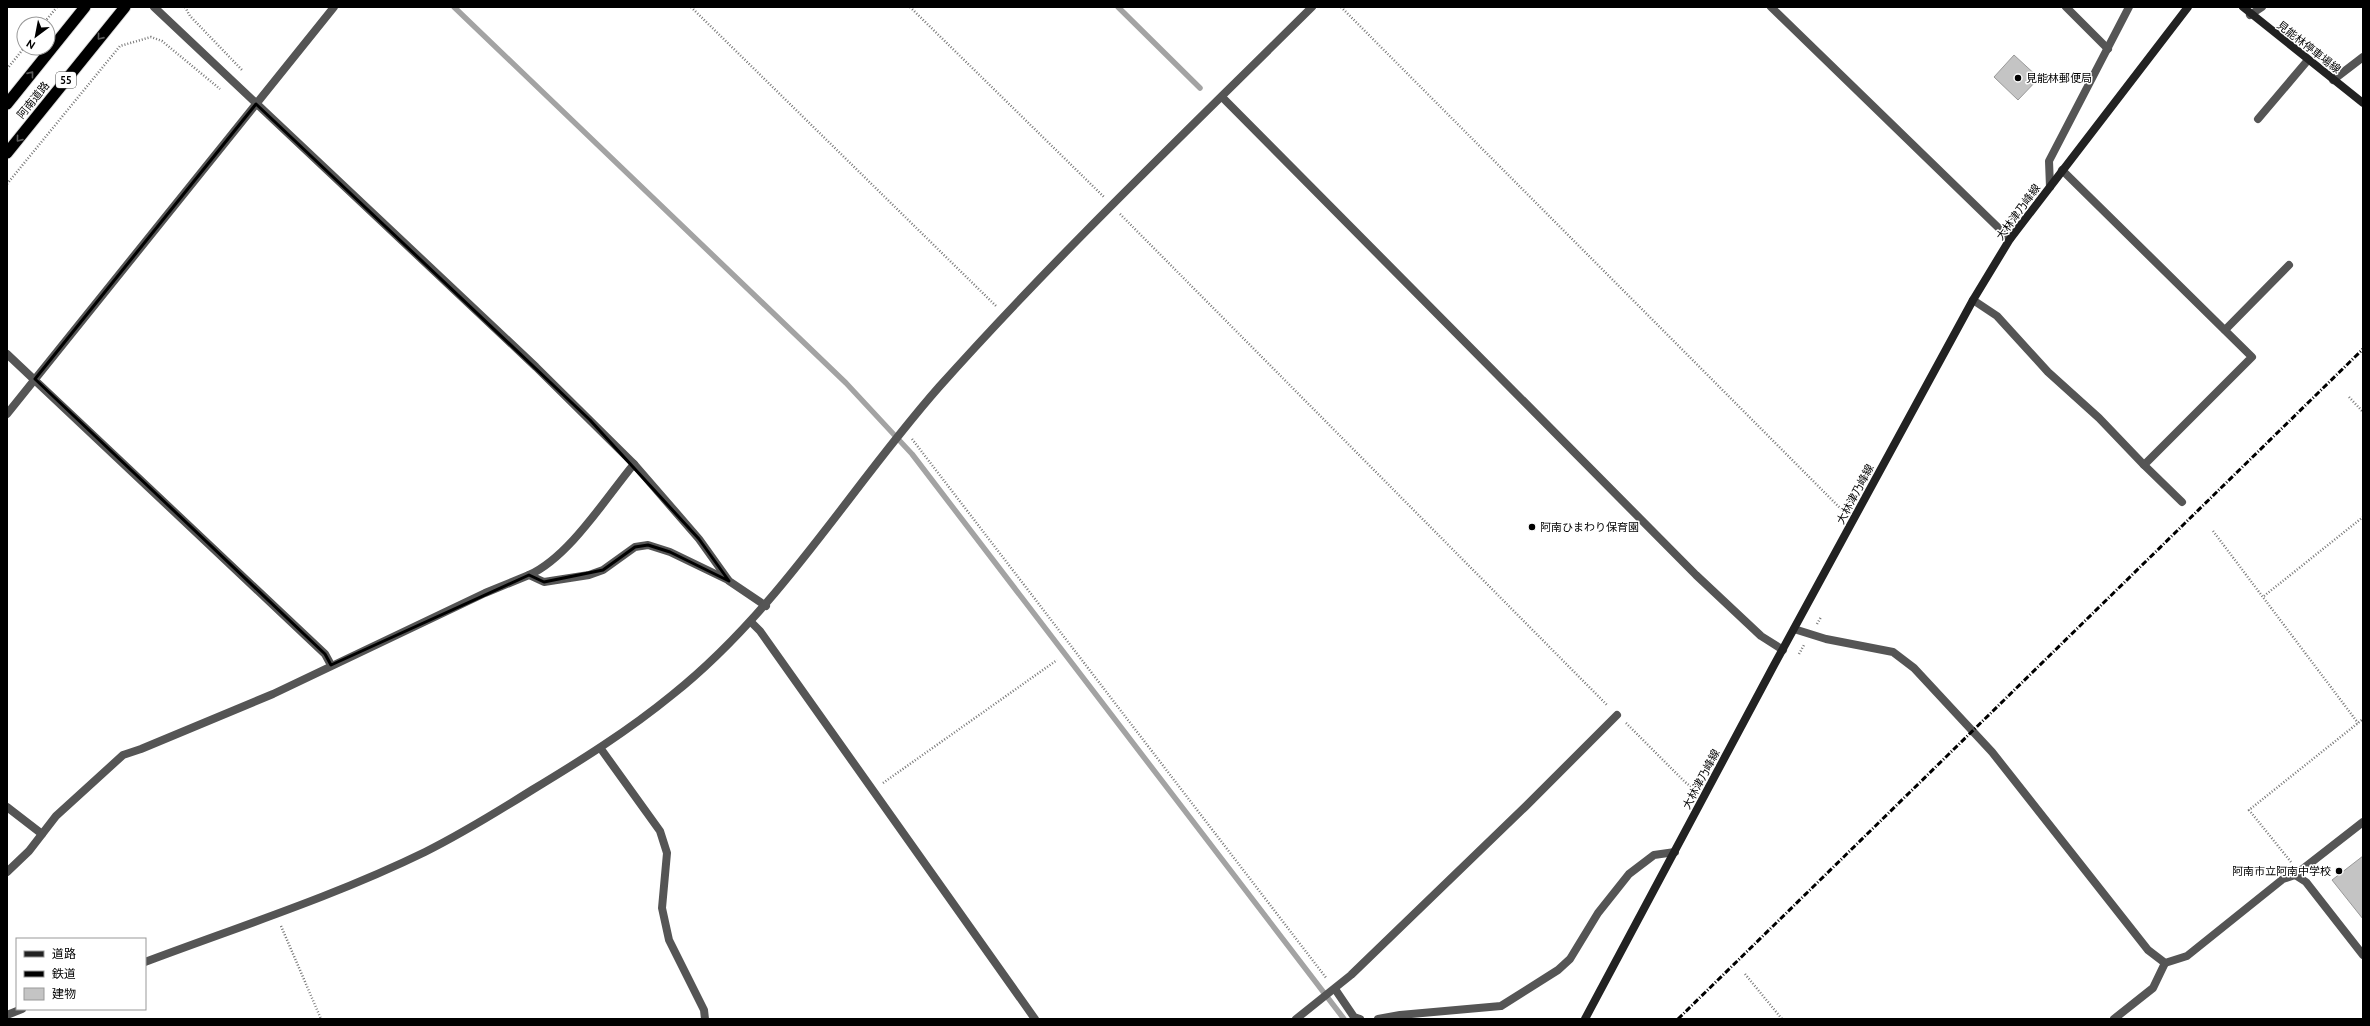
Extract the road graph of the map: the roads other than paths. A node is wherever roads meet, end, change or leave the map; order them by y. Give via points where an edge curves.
1 (85, 7) edge
2 (125, 7) edge
3 (154, 7) edge
4 (334, 7) edge
5 (1312, 7) edge
6 (1771, 7) edge
7 (2066, 7) edge
8 (2129, 7) edge
9 (2188, 7) edge
10 (2243, 7) edge
11 (2262, 7) edge
12 (2250, 15) junction
13 (2108, 49) junction
14 (2363, 57) edge
15 (2308, 60) junction
16 (2333, 80) junction
17 (1222, 97) junction
18 (2363, 103) edge
19 (7, 104) edge
20 (256, 104) junction
21 (2258, 119) dead end
22 (7, 153) edge
23 (2062, 170) junction
24 (2050, 187) junction
25 (2010, 239) junction
26 (2289, 265) dead end
27 (1973, 300) junction
28 (2225, 330) junction
29 (7, 354) edge
30 (35, 379) junction
31 (7, 414) edge
32 (634, 464) junction
33 (2144, 465) junction
34 (2182, 502) dead end
35 (529, 575) junction
36 (729, 581) junction
37 (766, 606) junction
38 (751, 622) junction
39 (1794, 629) junction
40 (1783, 650) junction
41 (331, 665) junction
42 (1617, 714) road end
43 (601, 748) junction
44 (7, 807) edge
45 (2363, 822) edge
46 (42, 834) junction
47 (1675, 852) junction
48 (7, 872) edge
49 (2295, 875) junction
50 (2363, 955) edge
51 (146, 962) edge
52 (2165, 963) junction
53 (1333, 990) junction
54 (20, 1010) edge
55 (7, 1015) edge
56 (705, 1019) edge
57 (1035, 1019) edge
58 (1296, 1019) edge
59 (1360, 1019) edge
60 (1378, 1019) edge
61 (1585, 1019) edge
62 (2114, 1019) edge

19 -> 1 highway, 阿南道路
2 -> 22 highway, 阿南道路 / 55
3 - 20 street
4 - 20 street
5 - 17 street
6 - 25 street
7 - 13 street
8 - 13 street
9 - 23 main road, 大林津乃峰線
10 - 12 main road, 見能林停車場線
11 - 12 street
12 - 15 main road, 見能林停車場線
13 - 24 street via 2049,161
14 - 16 street
15 - 16 main road, 見能林停車場線
15 - 21 street
16 - 18 main road, 見能林停車場線
17 - 37 street via 1112,205 938,389 863,479 804,560
17 - 40 street via 1696,575 1761,636
20 - 30 street
20 - 32 street via 536,367
23 - 24 main road, 大林津乃峰線
23 - 28 street
24 - 25 main road, 大林津乃峰線
25 - 27 main road, 大林津乃峰線
26 - 28 street
27 - 33 street via 1996,316 2048,372 2099,418
27 - 39 main road, 大林津乃峰線
28 - 33 street via 2252,357
29 - 30 street
30 - 31 street
30 - 41 street via 325,654
32 - 35 street via 564,551 543,569
32 - 36 street via 699,540
33 - 34 street
35 - 36 street via 544,582 589,575 603,570 635,547 648,545 670,552
35 - 41 street
36 - 37 street
37 - 38 street
38 - 43 street via 676,693
38 - 57 street
39 - 40 main road, 大林津乃峰線
39 - 52 street via 1826,639 1892,652 1914,668 1992,752 2148,950
40 - 47 main road, 大林津乃峰線
41 - 46 street via 273,694 123,755 56,816
42 - 53 street via 1525,807
43 - 51 street via 425,852 340,889
43 - 56 street via 660,831 667,853 662,908 668,940 704,1010
44 - 46 street
45 - 49 street
46 - 48 street
47 - 60 street via 1654,855 1629,874 1598,913 1570,959 1558,970 1501,1006
47 - 61 main road, 大林津乃峰線
49 - 50 street via 2306,882
49 - 52 street via 2283,879 2187,956
52 - 62 street via 2153,988
53 - 58 street
53 - 59 street via 1354,1017
54 - 55 street

